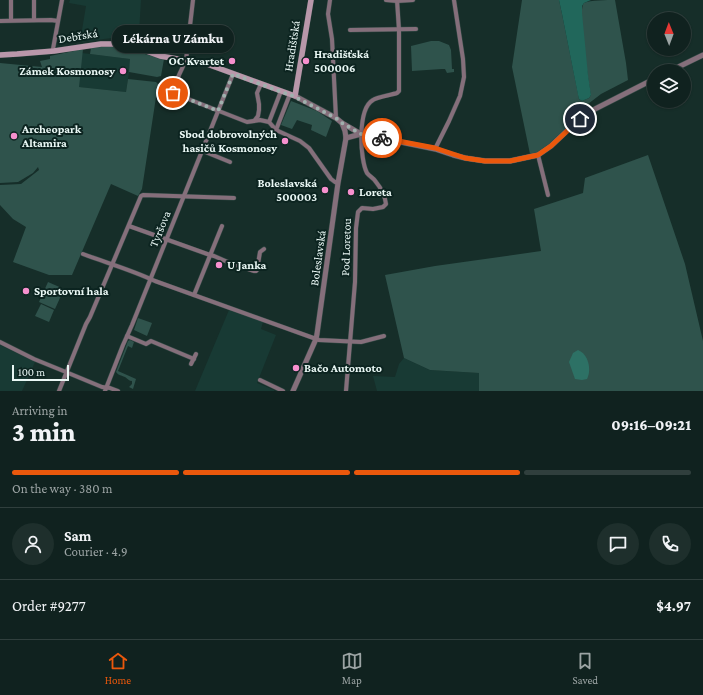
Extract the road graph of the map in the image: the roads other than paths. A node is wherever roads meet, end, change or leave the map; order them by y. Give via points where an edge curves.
1 (11, 0) edge
2 (34, 0) edge
3 (62, 0) edge
4 (193, 0) edge
5 (311, 0) edge
6 (330, 0) edge
7 (386, 0) edge
8 (413, 0) edge
9 (454, 0) edge
10 (397, 1) edge
11 (0, 20) edge
12 (11, 20) junction
13 (34, 20) junction
14 (58, 21) junction
15 (416, 29) dead end
16 (350, 30) dead end
17 (399, 30) junction
18 (54, 51) junction
19 (0, 55) edge
20 (703, 55) edge
21 (186, 60) junction
22 (684, 64) edge
23 (233, 74) junction
24 (647, 83) edge
25 (261, 84) junction
26 (281, 91) junction
27 (292, 95) junction
28 (218, 111) junction
29 (336, 118) junction
30 (255, 120) junction
31 (269, 122) junction
32 (342, 123) junction
33 (276, 130) junction
34 (361, 134) junction
35 (346, 138) junction
36 (435, 148) junction
37 (203, 151) junction
38 (538, 155) junction
39 (230, 162) dead end
40 (338, 182) junction
41 (548, 195) dead end
42 (184, 196) junction
43 (234, 198) dead end
44 (129, 226) junction
45 (222, 226) dead end
46 (167, 240) junction
47 (264, 249) dead end
48 (83, 254) dead end
49 (210, 256) junction
50 (113, 264) junction
51 (151, 279) junction
52 (194, 295) junction
53 (127, 336) junction
54 (384, 336) dead end
55 (316, 339) junction
56 (350, 341) junction
57 (0, 342) edge
58 (196, 354) dead end
59 (194, 359) junction
60 (192, 364) dead end
61 (66, 372) junction
62 (260, 380) dead end
63 (106, 389) edge
64 (59, 391) edge
65 (118, 391) edge
66 (283, 391) edge
67 (293, 391) edge
68 (346, 391) edge

1 - 12 street
2 - 13 street
3 - 14 street
4 - 21 street
5 - 27 main road, Hradišťská
6 - 29 street via 328,14 332,39
7 - 10 street
8 - 10 street
9 - 36 street via 464,76 460,96
10 - 17 street
11 - 12 street
12 - 13 street
13 - 14 street
14 - 18 street
15 - 17 street
16 - 17 street
17 - 34 street, Pod Loretou via 399,91 373,99 369,103 365,108
18 - 19 main road, Debřská
18 - 21 main road, Debřská via 119,43 160,56
20 - 22 street
21 - 23 main road, Debřská via 207,64
21 - 28 street via 173,93
23 - 25 main road, Debřská
23 - 28 street, Tyršova
24 - 38 street via 595,109
25 - 26 main road, Debřská
25 - 30 street via 257,93 259,110
26 - 27 main road, Debřská
26 - 31 street
27 - 29 street
27 - 33 street
28 - 30 street via 247,122
28 - 37 street, Tyršova
29 - 32 street
30 - 31 street
31 - 33 street
32 - 34 street
32 - 35 street, Boleslavská
33 - 40 street via 309,148 331,179
34 - 35 street
34 - 36 street
34 - 56 street, Pod Loretou via 367,173 376,181 386,204 373,209 362,208 358,212
35 - 40 street, Boleslavská
36 - 38 street via 485,161 510,161
37 - 39 street
37 - 42 street, Tyršova
38 - 41 street
40 - 55 street, Boleslavská
42 - 43 street
42 - 44 street via 141,196
42 - 46 street, Tyršova
44 - 46 street
44 - 50 street
45 - 49 street
46 - 49 street
46 - 51 street, Tyršova
47 - 49 street via 260,252 255,271
48 - 50 street
49 - 52 street
50 - 51 street
50 - 61 street
51 - 52 street
51 - 53 street, Tyršova
52 - 55 street
53 - 59 street via 146,344 151,342
53 - 63 street, Tyršova
54 - 56 street via 361,342
55 - 56 street
55 - 67 street, Boleslavská
56 - 68 street, Pod Loretou
57 - 61 street
58 - 59 street
59 - 60 street
61 - 63 street
61 - 64 street
62 - 66 street
63 - 65 street

